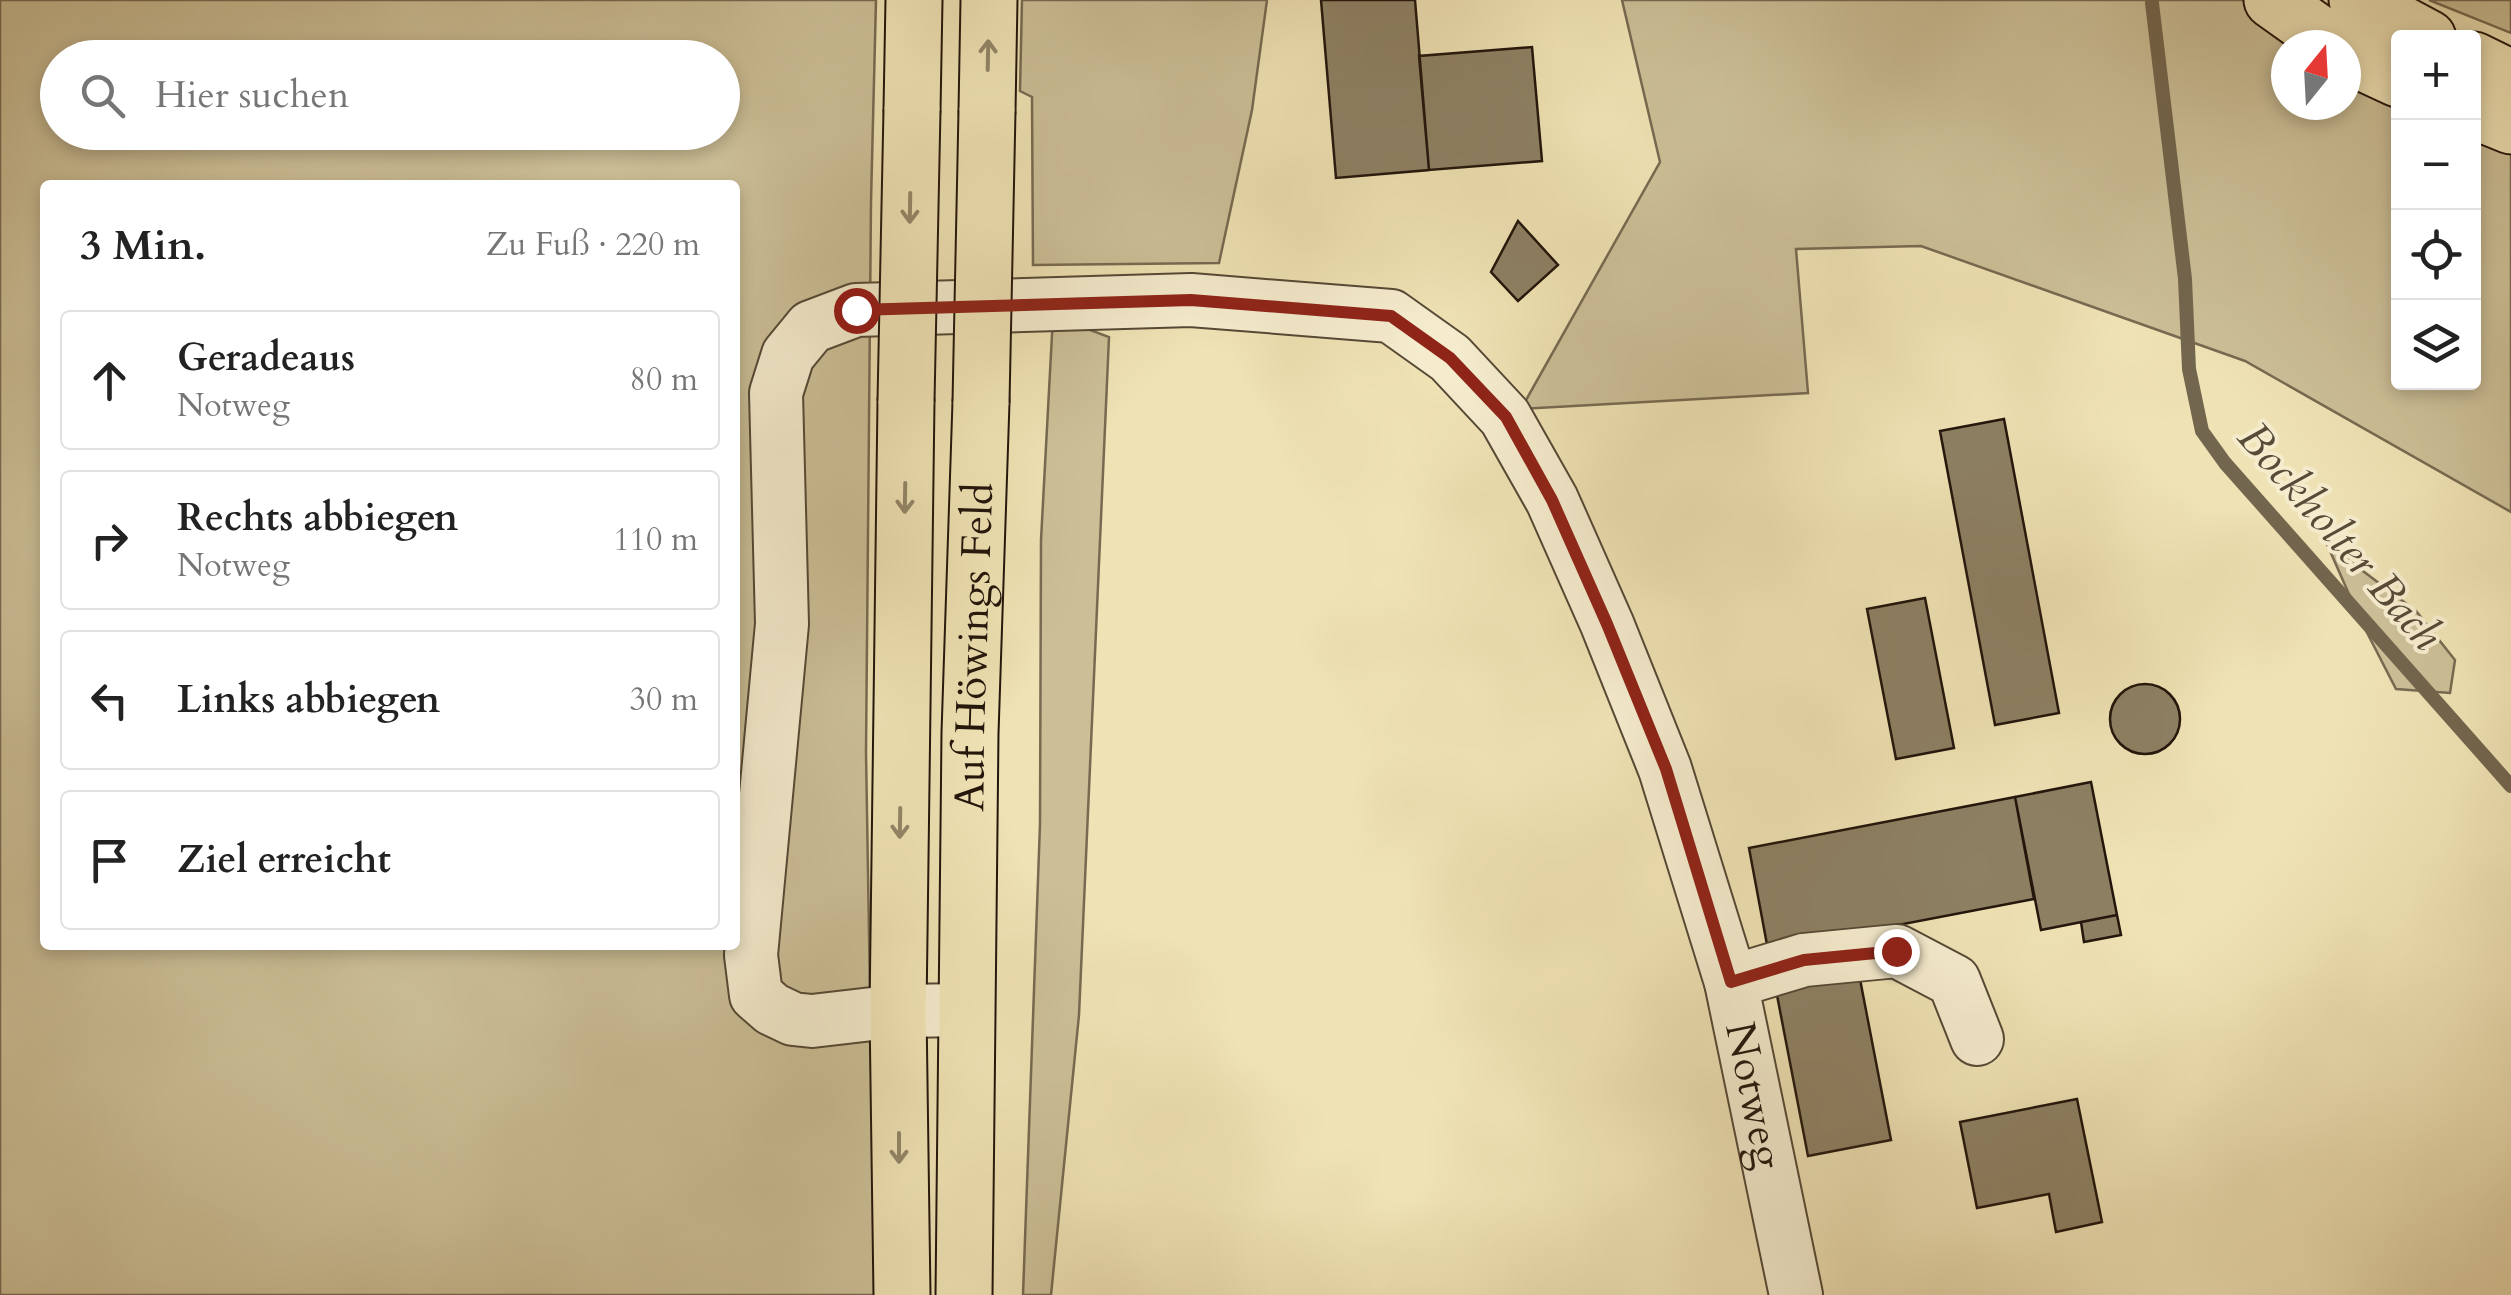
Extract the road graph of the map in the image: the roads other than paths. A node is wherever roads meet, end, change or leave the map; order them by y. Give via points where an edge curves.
1 (914, 0) edge
2 (990, 0) edge
3 (2272, 0) edge
4 (2357, 0) edge
5 (2314, 30) edge
6 (2413, 30) edge
7 (2361, 62) edge
8 (2481, 63) edge
9 (2391, 75) edge
10 (2511, 78) edge
11 (2481, 114) edge
12 (2511, 126) edge
13 (1731, 982) junction
14 (968, 1010) junction
15 (898, 1011) junction
16 (1977, 1039) dead end
17 (902, 1295) edge
18 (964, 1295) edge
19 (1796, 1295) edge

1 -> 15 main road, Auf Höwings Feld, bridge
14 -> 2 main road, Auf Höwings Feld, bridge
3 - 5 main road
4 - 6 main road
7 - 9 main road
8 - 10 main road
11 - 12 main road
13 - 15 street, Notweg via 1666,769 1552,500 1506,417 1450,358 1391,316 1191,300 856,310 811,327 788,354 776,392 782,624 752,955 756,995 793,1019
13 - 16 street via 1804,960 1896,951 1954,981
13 - 19 street, Notweg
14 - 15 street, Notweg
14 - 18 main road, Auf Höwings Feld
15 -> 17 main road, Auf Höwings Feld

